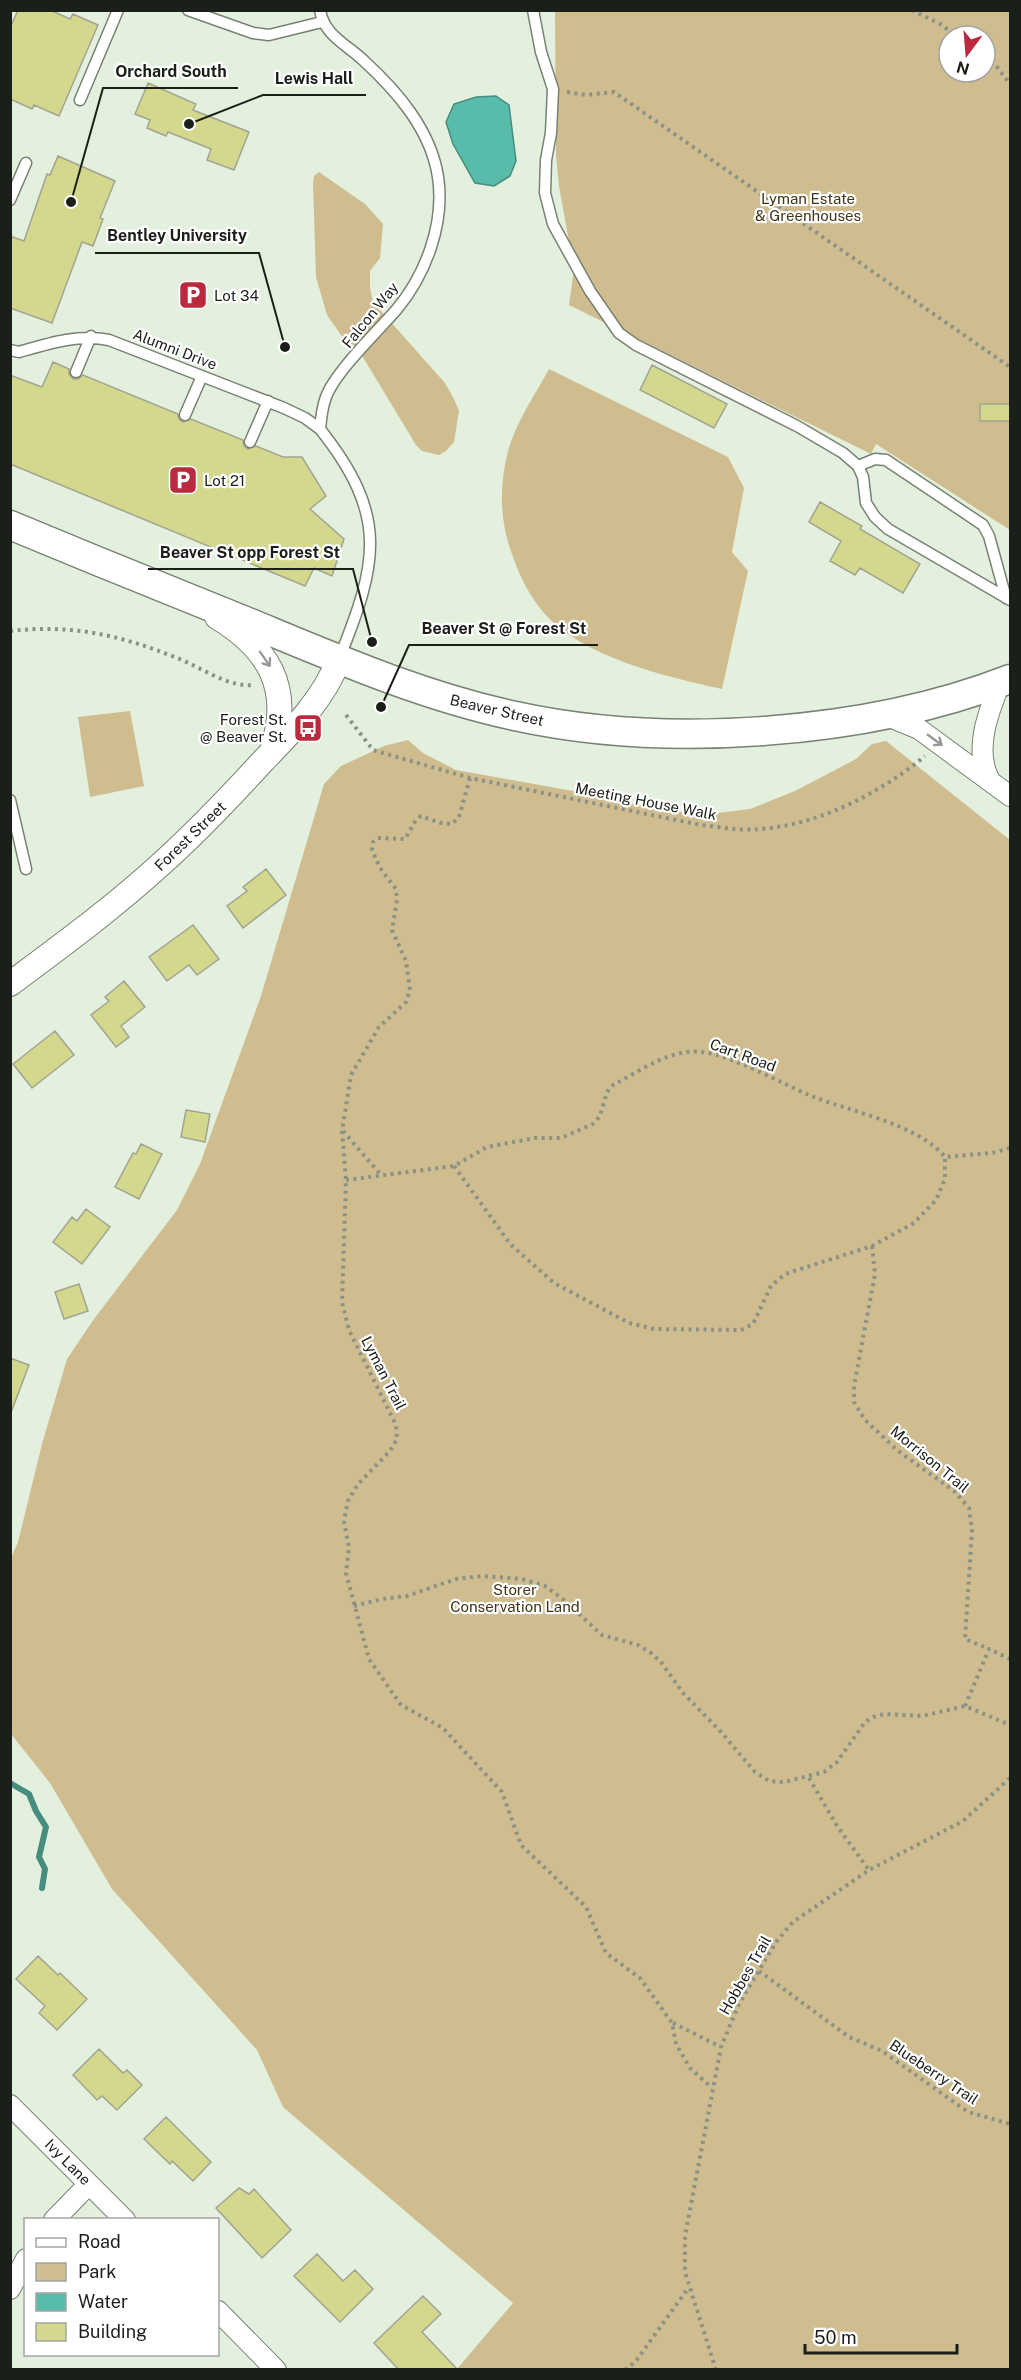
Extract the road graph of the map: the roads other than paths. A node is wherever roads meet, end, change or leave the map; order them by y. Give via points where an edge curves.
1 (118, 10) edge
2 (188, 10) edge
3 (533, 10) edge
4 (321, 16) edge
5 (80, 100) dead end
6 (26, 163) dead end
7 (10, 200) edge
8 (92, 336) junction
9 (10, 350) edge
10 (76, 372) dead end
11 (202, 376) junction
12 (268, 401) junction
13 (185, 416) dead end
14 (320, 429) junction
15 (250, 442) dead end
16 (858, 466) junction
17 (10, 525) edge
18 (167, 589) junction
19 (1008, 599) edge
20 (339, 659) junction
21 (1005, 681) edge
22 (883, 714) junction
23 (272, 752) junction
24 (989, 779) junction
25 (1011, 796) edge
26 (10, 800) edge
27 (26, 869) dead end
28 (10, 984) edge
29 (10, 2105) edge
30 (89, 2184) junction
31 (56, 2218) edge
32 (123, 2218) edge
33 (24, 2263) edge
34 (10, 2289) edge
35 (219, 2312) edge
36 (276, 2370) edge

1 - 5 lane
2 - 4 lane via 252,33 269,35
3 - 16 lane via 553,89 545,193 553,224 590,291 619,333 797,426
4 - 14 lane, Falcon Way via 335,39 387,82 412,116 430,146 438,177 439,209 432,243 419,276 399,306 336,379 326,396
6 - 7 lane
8 - 9 lane, Alumni Drive
8 - 10 lane
8 - 11 lane, Alumni Drive
11 - 12 lane, Alumni Drive
11 - 13 lane
12 - 14 lane, Alumni Drive
12 - 15 lane
14 - 20 lane via 355,480 371,530 367,581
16 - 19 lane via 866,502 888,529
16 - 19 lane via 886,459 978,521 989,536
17 - 18 main road, Beaver Street
18 - 20 main road, Beaver Street
18 -> 23 street via 238,631 267,661 276,678 280,708
20 - 22 main road, Beaver Street via 466,704 577,726 731,731 813,725
20 - 23 street, Forest Street via 321,694
21 - 22 main road, Beaver Street
21 - 24 street via 991,706 983,744 983,764
22 -> 24 street via 919,729
23 - 28 street, Forest Street via 159,866
24 - 25 street
26 - 27 lane
29 - 30 street, Ivy Lane
30 - 31 street
30 - 32 street, Ivy Lane
33 - 34 street
35 - 36 street

